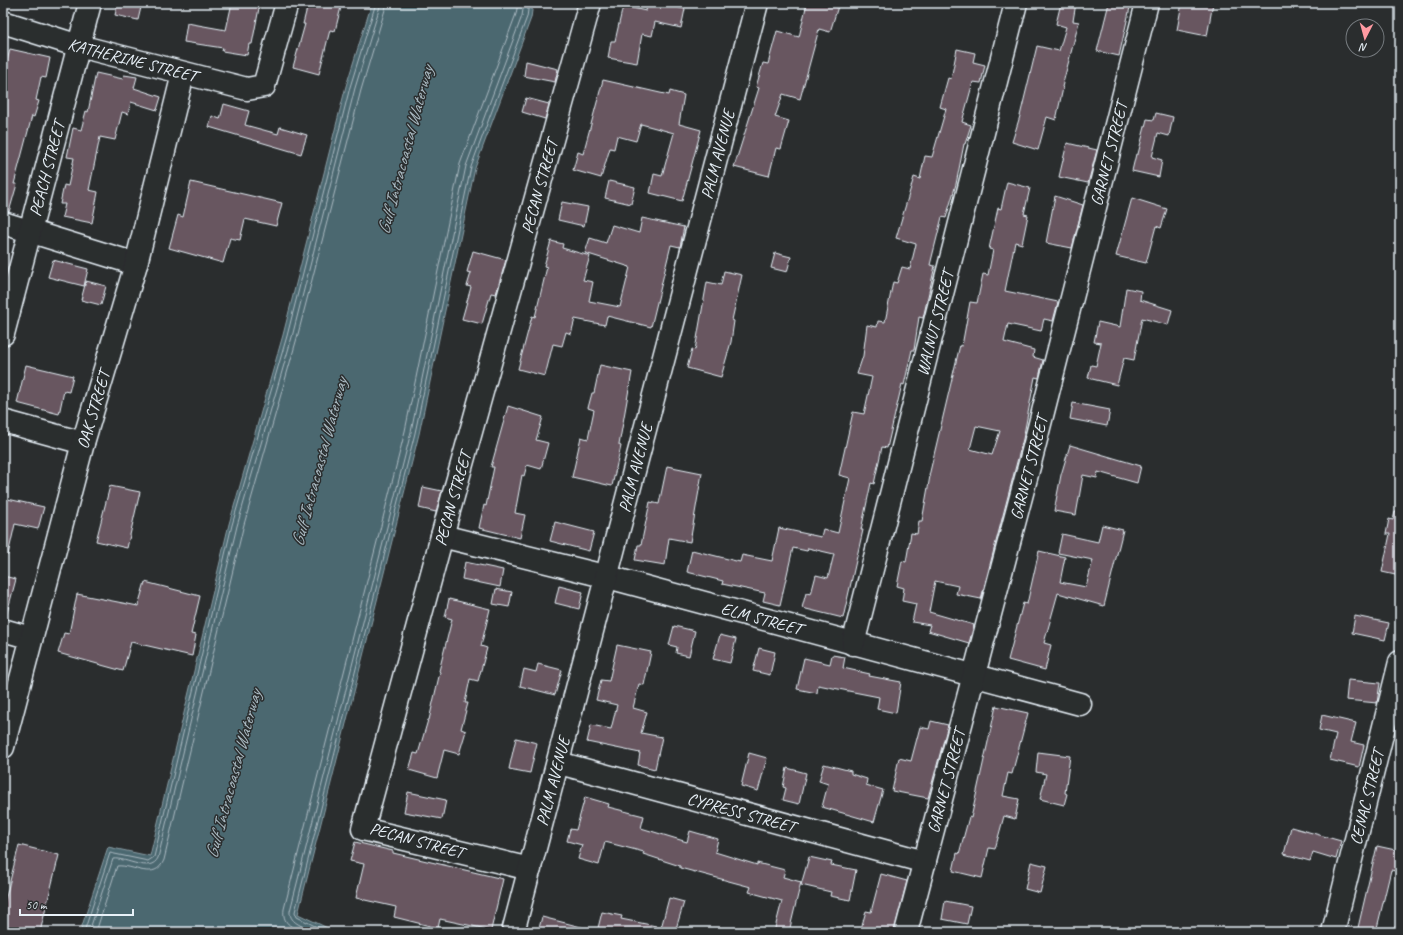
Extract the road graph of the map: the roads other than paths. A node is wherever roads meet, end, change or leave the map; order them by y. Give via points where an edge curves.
1 (90, 3) edge
2 (287, 3) edge
3 (590, 3) edge
4 (757, 3) edge
5 (1016, 3) edge
6 (1147, 3) edge
7 (3, 22) edge
8 (79, 46) junction
9 (183, 74) junction
10 (3, 223) edge
11 (30, 230) junction
12 (136, 264) junction
13 (3, 334) edge
14 (3, 421) edge
15 (83, 443) junction
16 (442, 536) junction
17 (608, 577) junction
18 (3, 630) edge
19 (31, 638) junction
20 (853, 644) junction
21 (1400, 662) edge
22 (974, 676) junction
23 (1080, 704) dead end
24 (3, 746) edge
25 (559, 763) junction
26 (925, 862) junction
27 (530, 869) junction
28 (513, 932) edge
29 (906, 932) edge
30 (1333, 932) edge

1 - 8 street, PEACH STREET
2 - 9 street, KATHERINE STREET via 264,86 247,89
3 - 16 street, PECAN STREET
4 - 17 street, PALM AVENUE
5 - 20 street, WALNUT STREET
6 - 22 street, GARNET STREET
7 - 8 street, KATHERINE STREET
8 - 9 street, KATHERINE STREET
8 - 11 street, PEACH STREET
9 - 12 street, OAK STREET
10 - 11 street
11 - 12 street
11 - 13 street, PEACH STREET
12 - 15 street, OAK STREET
14 - 15 street
15 - 19 street, OAK STREET
16 - 17 street, ELM STREET
16 - 27 street, PECAN STREET via 363,829
17 - 20 street, ELM STREET
17 - 25 street, PALM AVENUE
18 - 19 street
19 - 24 street, OAK STREET
20 - 22 street, ELM STREET
21 - 30 street, CENAC STREET
22 - 23 street, ELM STREET
22 - 26 street, GARNET STREET
25 - 26 street, CYPRESS STREET
25 - 27 street, PALM AVENUE
26 - 29 street, GARNET STREET
27 - 28 street, PALM AVENUE

